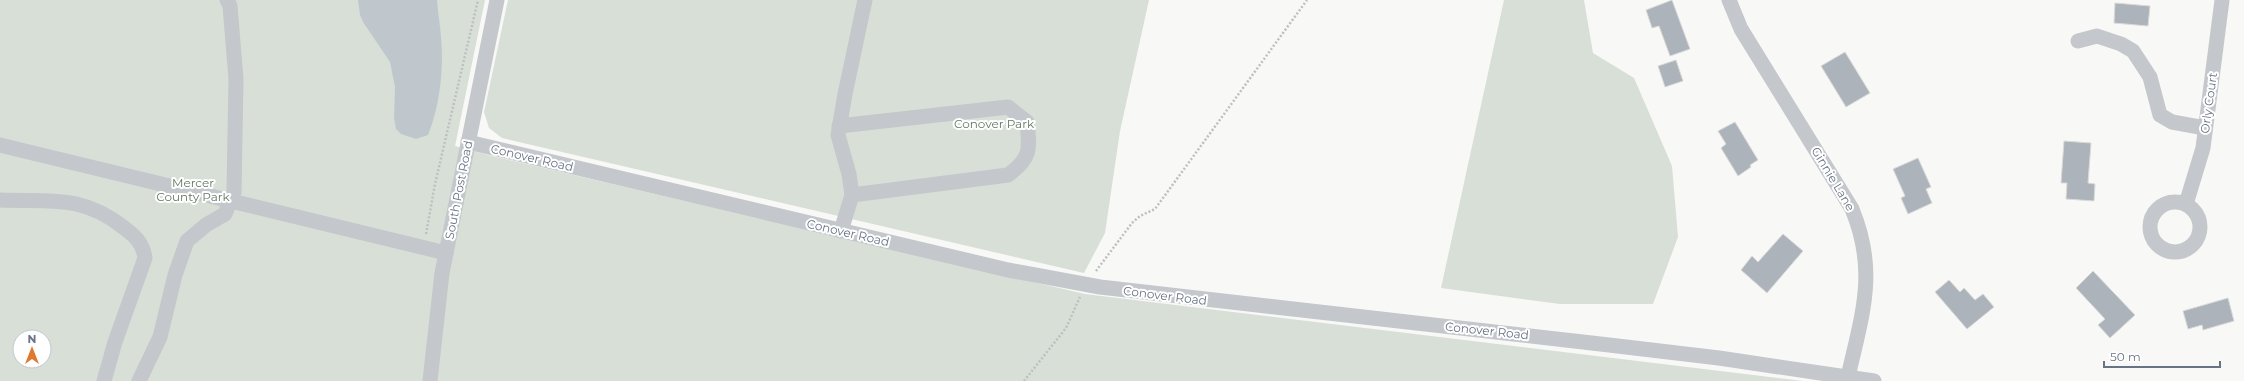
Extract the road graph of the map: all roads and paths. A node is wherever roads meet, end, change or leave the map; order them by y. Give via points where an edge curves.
1 (226, 0) edge
2 (478, 0) edge
3 (497, 0) edge
4 (866, 0) edge
5 (1307, 0) edge
6 (1729, 0) edge
7 (2222, 0) edge
8 (2078, 41) dead end
9 (839, 126) junction
10 (2205, 128) junction
11 (468, 142) junction
12 (0, 145) edge
13 (852, 195) junction
14 (0, 200) edge
15 (231, 201) junction
16 (2186, 204) dead end
17 (841, 231) junction
18 (425, 246) junction
19 (446, 252) junction
20 (1086, 285) junction
21 (1848, 377) junction
22 (104, 381) edge
23 (139, 381) edge
24 (430, 381) edge
25 (1024, 381) edge
26 (1874, 381) edge

1 - 15 street via 230,6 236,80 234,192
2 - 18 path via 436,184
3 - 11 street, South Post Road
4 - 9 street
5 - 20 path via 1155,210 1140,216 1132,223
6 - 21 street, Ginnie Lane via 1741,29 1852,210 1860,230 1866,253 1867,277 1865,299
7 - 10 street, Orly Court
8 - 10 street via 2096,36 2133,51 2150,77 2160,115 2172,122
9 - 13 street via 838,135
9 - 13 street via 1008,107 1027,122 1029,145 1023,164 1008,175
10 - 16 street, Orly Court via 2203,148
11 - 17 street, Conover Road
11 - 19 street, South Post Road
12 - 15 street
13 - 17 street
14 - 22 street via 67,201 87,205 104,213 131,232 144,248 145,258
15 - 18 street
15 - 23 street via 224,214 187,241 175,275 160,337
17 - 20 street, Conover Road via 1008,270
18 - 19 street
19 - 24 street, South Post Road
20 - 21 street, Conover Road via 1161,296 1656,350
20 - 25 path via 1066,328
21 - 26 street, Conover Road

